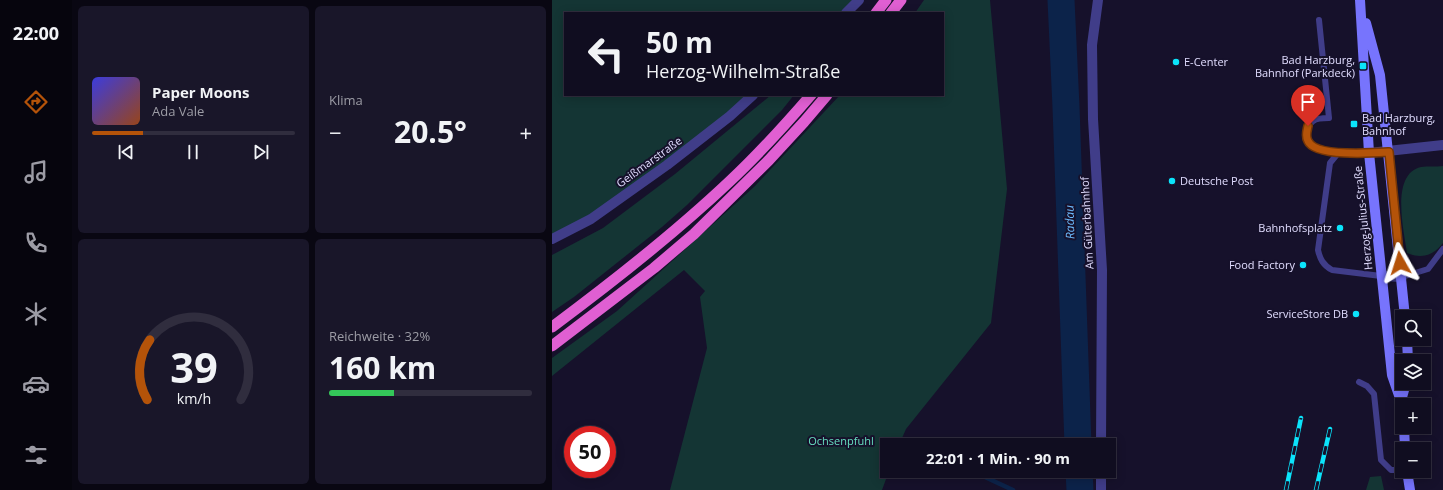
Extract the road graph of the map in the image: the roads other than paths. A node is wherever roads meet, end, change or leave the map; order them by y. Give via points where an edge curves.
1 (859, 0) edge
2 (886, 0) edge
3 (901, 0) edge
4 (1098, 0) edge
5 (1361, 4) edge
6 (847, 12) edge
7 (877, 12) edge
8 (892, 12) edge
9 (1319, 20) dead end
10 (752, 96) edge
11 (810, 96) edge
12 (827, 96) edge
13 (1443, 145) edge
14 (1339, 152) junction
15 (1389, 152) junction
16 (1369, 153) junction
17 (552, 239) edge
18 (1443, 249) edge
19 (1381, 276) junction
20 (1402, 277) junction
21 (1404, 310) edge
22 (552, 327) edge
23 (552, 346) edge
24 (1359, 382) dead end
25 (1400, 398) edge
26 (1101, 438) edge
27 (1395, 470) edge
28 (1101, 478) edge
29 (1408, 478) edge
30 (1101, 490) edge
31 (1410, 490) edge

1 - 6 street
2 - 7 highway
3 - 8 highway
4 - 26 street, Am Güterbahnhof via 1092,45 1093,119 1102,270
5 - 15 main road, Herzog-Julius-Straße via 1380,75
5 - 16 main road, Herzog-Julius-Straße
9 - 14 lane via 1329,118 1314,120 1308,126 1306,134 1308,142 1315,148
10 - 17 street, Geißmarstraße via 667,165 591,218
11 - 22 highway via 730,181 667,238
12 - 23 highway via 769,160 694,234
13 - 15 street
14 - 16 lane
14 - 19 lane via 1330,163 1318,250 1320,257 1325,266 1332,270
15 - 16 street
15 - 20 main road, Herzog-Julius-Straße
16 - 19 main road, Herzog-Julius-Straße
18 - 20 lane via 1428,269
19 - 20 street
19 - 25 main road, Herzog-Julius-Straße via 1392,375
20 - 21 main road, Herzog-Julius-Straße
24 - 27 lane via 1374,394 1381,460 1391,470
28 - 30 street
29 - 31 main road

